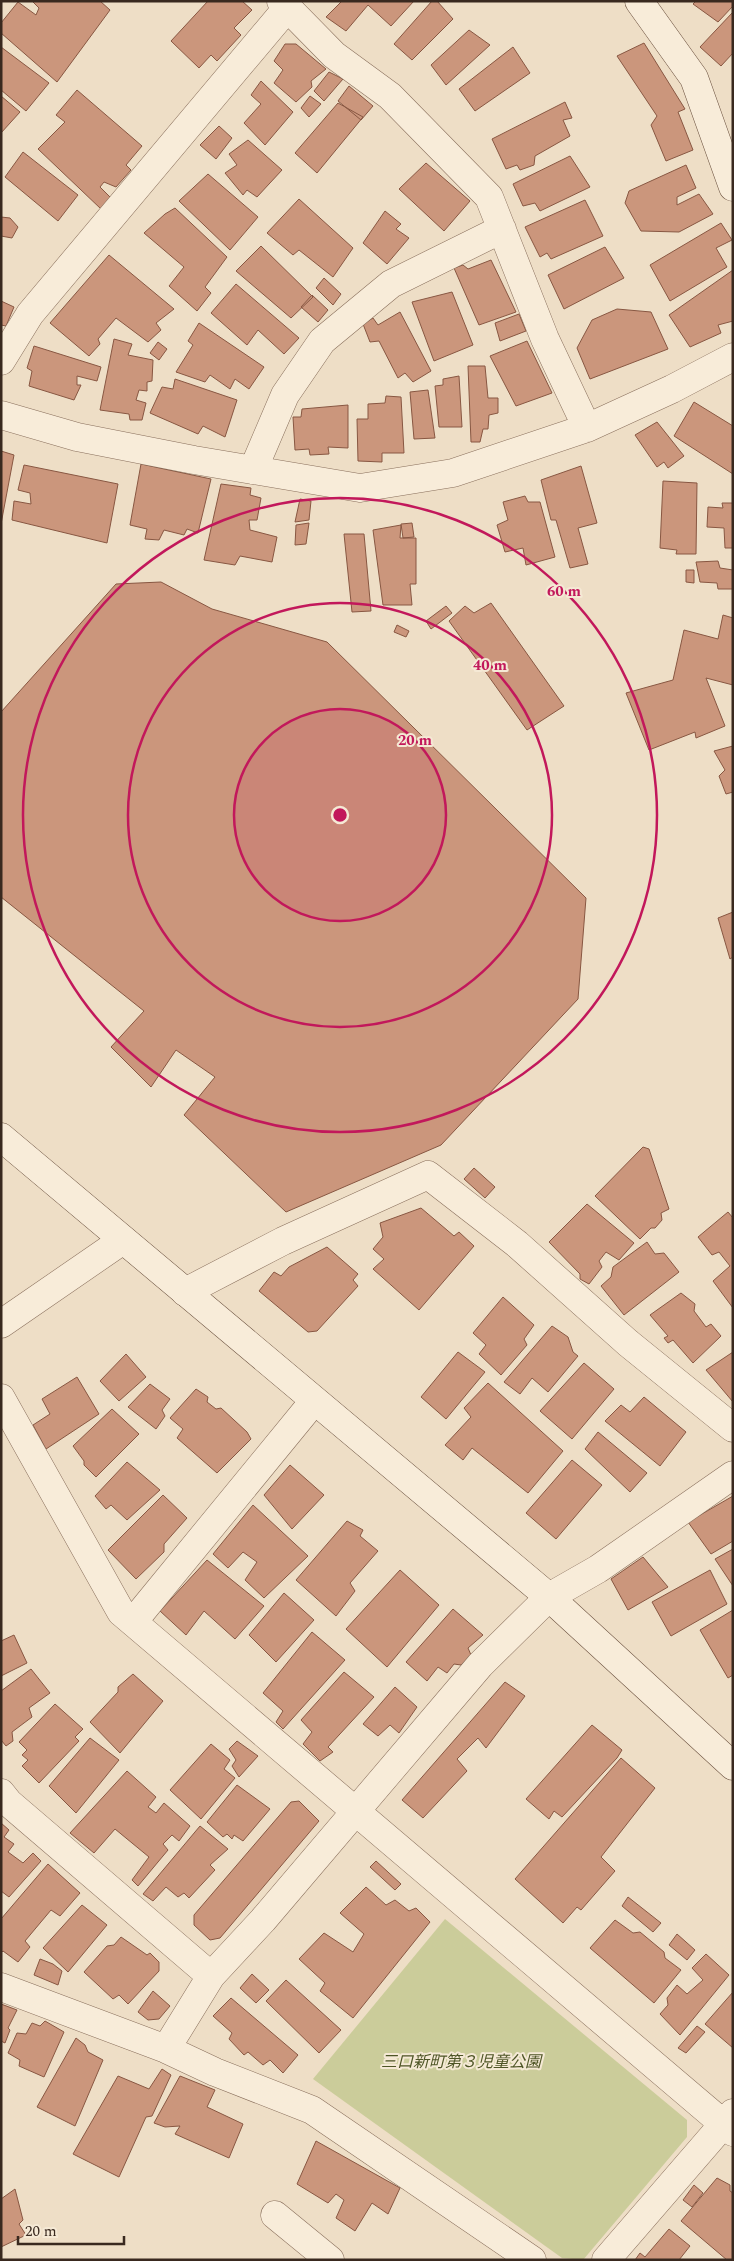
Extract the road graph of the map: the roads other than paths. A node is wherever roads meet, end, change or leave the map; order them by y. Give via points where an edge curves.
1 (639, 1) edge
2 (285, 4) edge
3 (733, 187) edge
4 (502, 229) junction
5 (733, 357) edge
6 (1, 361) edge
7 (1, 415) edge
8 (587, 428) junction
9 (253, 470) junction
10 (1, 1137) edge
11 (123, 1240) junction
12 (185, 1292) junction
13 (1, 1324) edge
14 (1, 1398) edge
15 (314, 1401) junction
16 (733, 1428) edge
17 (733, 1475) edge
18 (549, 1597) junction
19 (133, 1622) junction
20 (733, 1766) edge
21 (1, 1793) edge
22 (356, 1811) junction
23 (212, 1976) junction
24 (1, 1987) edge
25 (166, 2049) junction
26 (730, 2123) edge
27 (275, 2215) dead end
28 (330, 2260) edge
29 (532, 2260) edge
30 (606, 2260) edge

1 - 3 street via 694,78
2 - 4 street via 334,55 390,96 489,197
2 - 6 street via 30,314
4 - 8 street via 545,339
4 - 9 street via 392,284 322,341 285,395
5 - 8 street
7 - 9 street via 78,438
8 - 9 street via 454,473 360,488
10 - 11 street
11 - 12 street
11 - 13 street
12 - 15 street
12 - 16 street via 284,1241 428,1175 517,1244 628,1342
14 - 19 street via 121,1612
15 - 18 street
15 - 19 street
17 - 18 street via 598,1569
18 - 20 street
18 - 22 street via 480,1665
19 - 22 street
21 - 23 street
22 - 23 street
22 - 26 street
23 - 25 street
24 - 25 street
25 - 29 street via 312,2110
26 - 30 street
27 - 28 street

